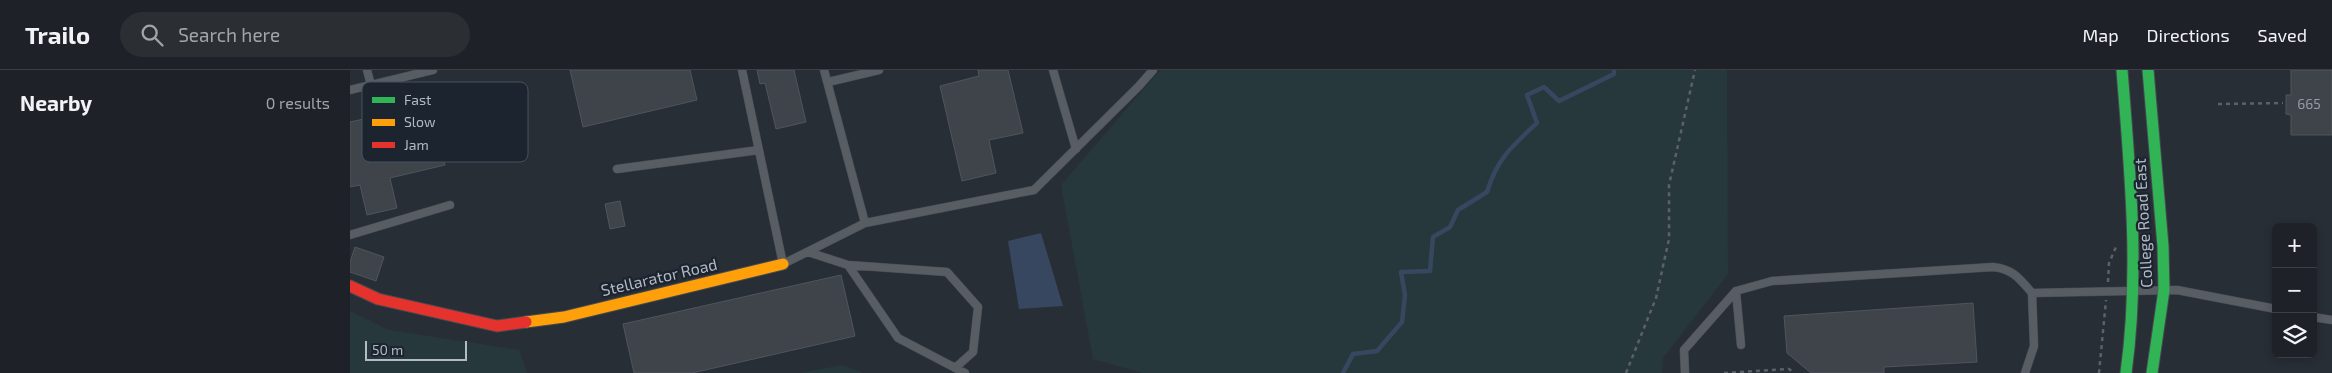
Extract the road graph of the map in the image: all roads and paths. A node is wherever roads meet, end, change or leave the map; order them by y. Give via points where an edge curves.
1 (433, 70) edge
2 (742, 70) edge
3 (824, 70) edge
4 (879, 70) edge
5 (1053, 70) edge
6 (1153, 70) edge
7 (1695, 70) edge
8 (2122, 70) edge
9 (2148, 70) edge
10 (415, 72) edge
11 (381, 82) edge
12 (828, 82) junction
13 (2283, 103) dead end
14 (2218, 104) dead end
15 (1076, 149) junction
16 (759, 150) junction
17 (617, 170) dead end
18 (450, 205) dead end
19 (866, 223) junction
20 (350, 235) edge
21 (2116, 246) dead end
22 (808, 252) junction
23 (783, 264) junction
24 (848, 265) junction
25 (350, 286) edge
26 (2135, 290) junction
27 (2164, 290) junction
28 (1736, 291) junction
29 (2107, 291) junction
30 (2032, 294) junction
31 (2272, 308) edge
32 (2317, 317) edge
33 (2332, 320) edge
34 (1741, 345) dead end
35 (955, 368) junction
36 (965, 373) edge
37 (1626, 373) edge
38 (1685, 373) edge
39 (1724, 373) edge
40 (1794, 373) edge
41 (2025, 373) edge
42 (2099, 373) edge
43 (2126, 373) edge
44 (2152, 373) edge

1 - 10 lane
2 - 16 lane
3 - 12 lane
4 - 12 lane
5 - 15 lane
6 - 15 lane
7 - 37 path via 1669,185 1669,239 1656,298
8 - 26 street, College Road East via 2135,238
9 - 27 street, College Road East
10 - 11 lane
12 - 19 lane
13 - 14 path
15 - 19 lane via 1034,190
16 - 17 lane
16 - 23 lane
18 - 20 lane
19 - 22 lane
21 - 29 path via 2109,263
22 - 23 lane
22 - 24 lane
23 - 25 street, Stellarator Road via 564,317 497,326 378,299
24 - 35 lane via 898,338
24 - 35 lane via 947,272 978,307 974,352
26 - 27 lane
26 - 29 lane
26 - 43 street, College Road East
27 - 31 lane
27 - 44 street, College Road East
28 - 30 lane via 1772,280 1992,267 2006,268 2016,274
28 - 34 lane
28 - 38 lane via 1684,350
29 - 30 lane
29 - 42 path
30 - 41 lane via 2034,346
32 - 33 lane
35 - 36 lane
39 - 40 path via 1789,369

